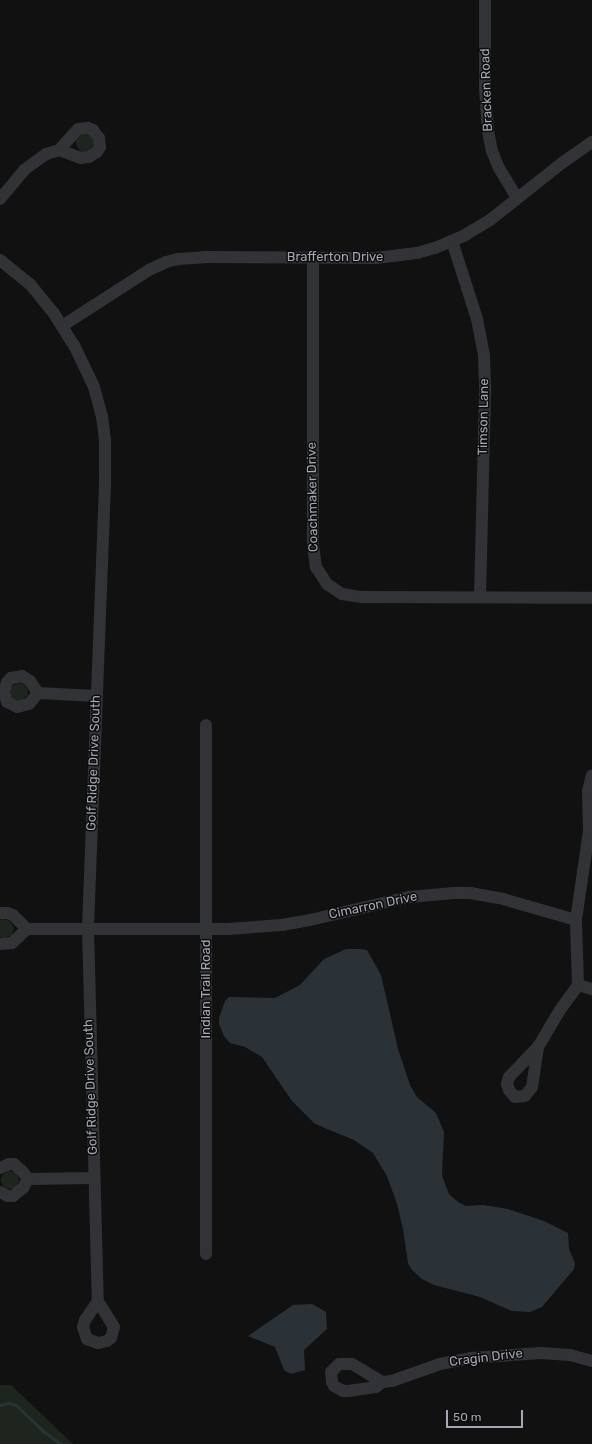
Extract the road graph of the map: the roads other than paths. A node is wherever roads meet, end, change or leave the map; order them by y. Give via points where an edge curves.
1 (486, 0) edge
2 (592, 142) edge
3 (59, 150) dead end
4 (517, 198) junction
5 (0, 199) edge
6 (452, 241) junction
7 (313, 258) junction
8 (0, 260) edge
9 (62, 326) junction
10 (480, 597) junction
11 (592, 598) edge
12 (38, 693) dead end
13 (96, 696) junction
14 (206, 725) dead end
15 (592, 775) edge
16 (590, 828) edge
17 (0, 913) edge
18 (576, 920) junction
19 (88, 928) junction
20 (27, 929) junction
21 (206, 929) junction
22 (0, 944) edge
23 (578, 985) junction
24 (592, 989) edge
25 (538, 1047) dead end
26 (0, 1168) edge
27 (94, 1178) junction
28 (28, 1179) junction
29 (0, 1192) edge
30 (206, 1254) dead end
31 (98, 1301) dead end
32 (592, 1361) edge
33 (382, 1382) dead end

1 - 4 street, Bracken Road via 485,88 488,131 499,168
2 - 4 street, Brafferton Drive
3 - 5 street via 46,154 32,163 15,179
4 - 6 street, Brafferton Drive via 484,224
6 - 7 street, Brafferton Drive via 417,253 394,256
6 - 10 street, Timson Lane via 477,319 484,356
7 - 9 street, Brafferton Drive via 204,257 166,262 149,270
7 - 10 street, Coachmaker Drive via 313,544 320,577 334,590 351,596
8 - 9 street, Golf Ridge Drive South via 30,284
9 - 13 street, Golf Ridge Drive South via 89,375 99,405 105,438 106,486
10 - 11 street, Coachmaker Drive
12 - 13 street
13 - 19 street, Golf Ridge Drive South
14 - 21 street, Indian Trail Road
15 - 16 street via 588,791
16 - 18 street
17 - 20 street via 13,916
18 - 21 street, Cimarron Drive via 503,899 454,893 396,900 282,925
18 - 23 street
19 - 20 street, Cimarron Drive
19 - 21 street, Cimarron Drive
19 - 27 street, Golf Ridge Drive South
20 - 22 street via 12,942
21 - 30 street, Indian Trail Road
23 - 24 street
23 - 25 street
26 - 28 street via 14,1164
27 - 28 street
27 - 31 street, Golf Ridge Drive South
28 - 29 street via 23,1188 13,1196
32 - 33 street, Cragin Drive via 557,1354 498,1355 454,1361

